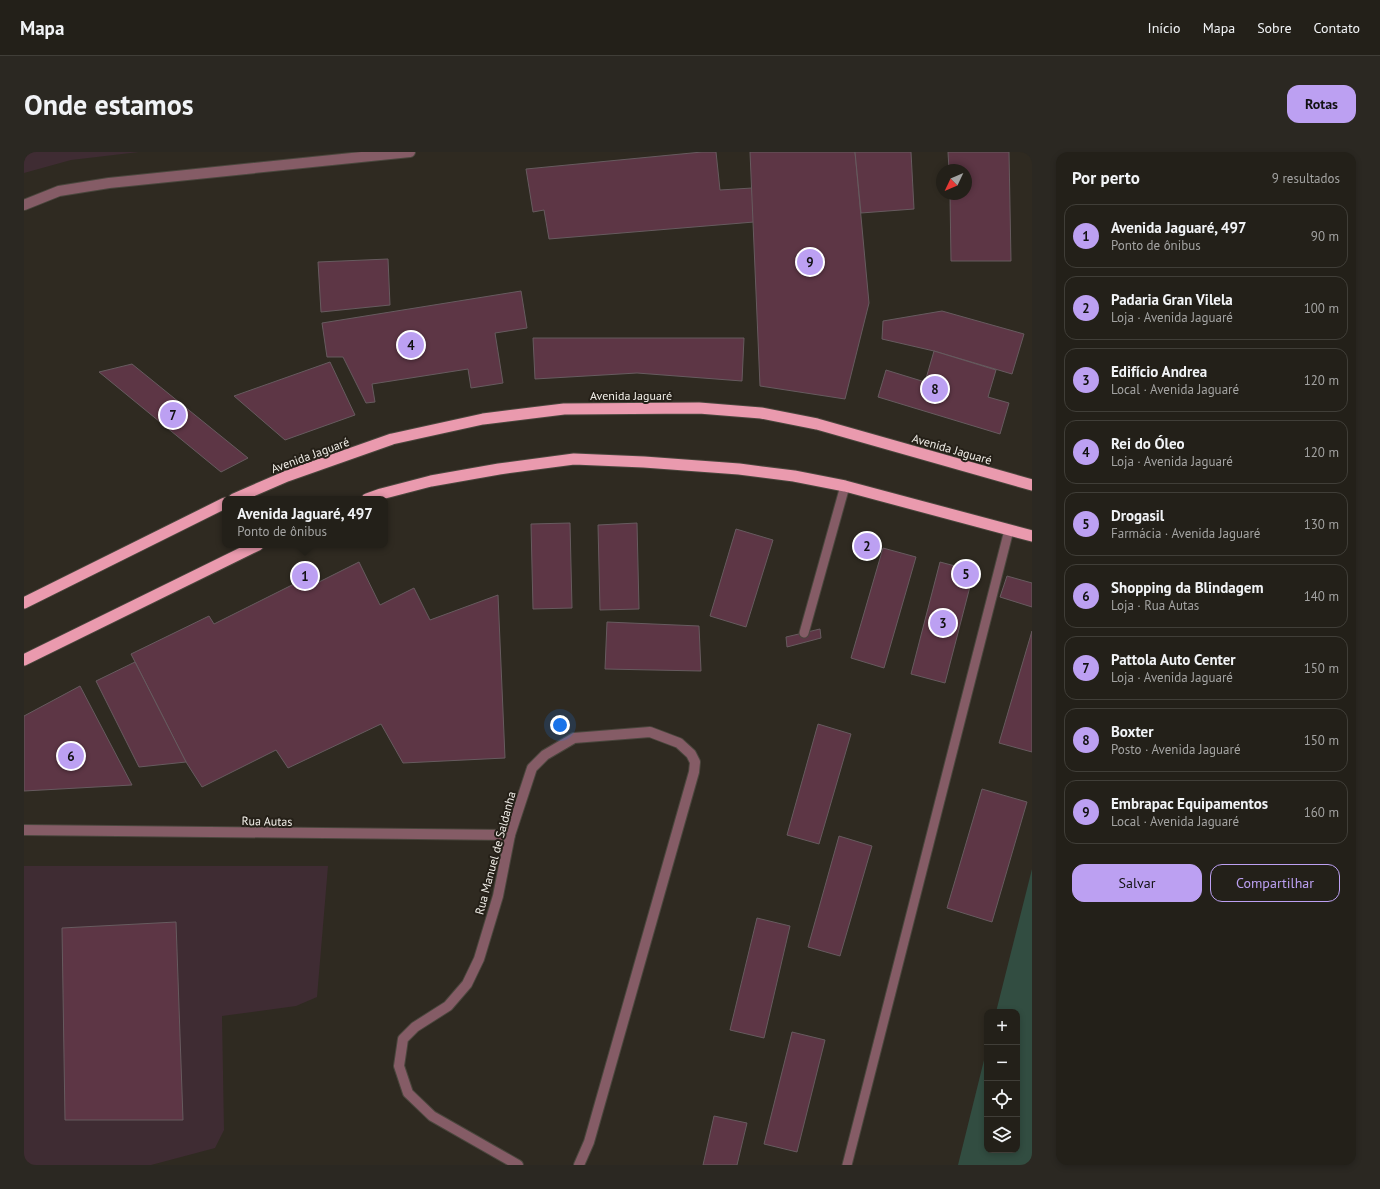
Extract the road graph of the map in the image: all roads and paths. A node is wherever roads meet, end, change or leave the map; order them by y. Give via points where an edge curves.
1 (410, 152) edge
2 (24, 205) edge
3 (845, 486) junction
4 (1032, 486) edge
5 (241, 496) edge
6 (375, 496) edge
7 (222, 504) edge
8 (1009, 530) junction
9 (1032, 536) edge
10 (252, 548) edge
11 (24, 603) edge
12 (804, 633) dead end
13 (24, 660) edge
14 (24, 830) edge
15 (510, 835) junction
16 (518, 1165) edge
17 (579, 1165) edge
18 (847, 1165) edge

1 - 2 street via 109,183 59,191
3 - 6 highway via 739,469 574,459 430,481
3 - 8 highway
3 - 12 lane
4 - 5 highway, Avenida Jaguaré via 817,424 761,413 699,408 564,409 483,419 392,439 287,476
7 - 11 highway
8 - 9 highway
8 - 18 lane
10 - 13 highway
14 - 15 street, Rua Autas
15 - 16 street, Rua Manuel de Saldanha via 498,896 480,959 467,984 448,1006 414,1027 403,1039 399,1066 408,1093 432,1116
15 - 17 street, Rua Manuel de Saldanha via 532,768 545,755 574,738 650,732 679,743 691,754 695,762 591,1135

